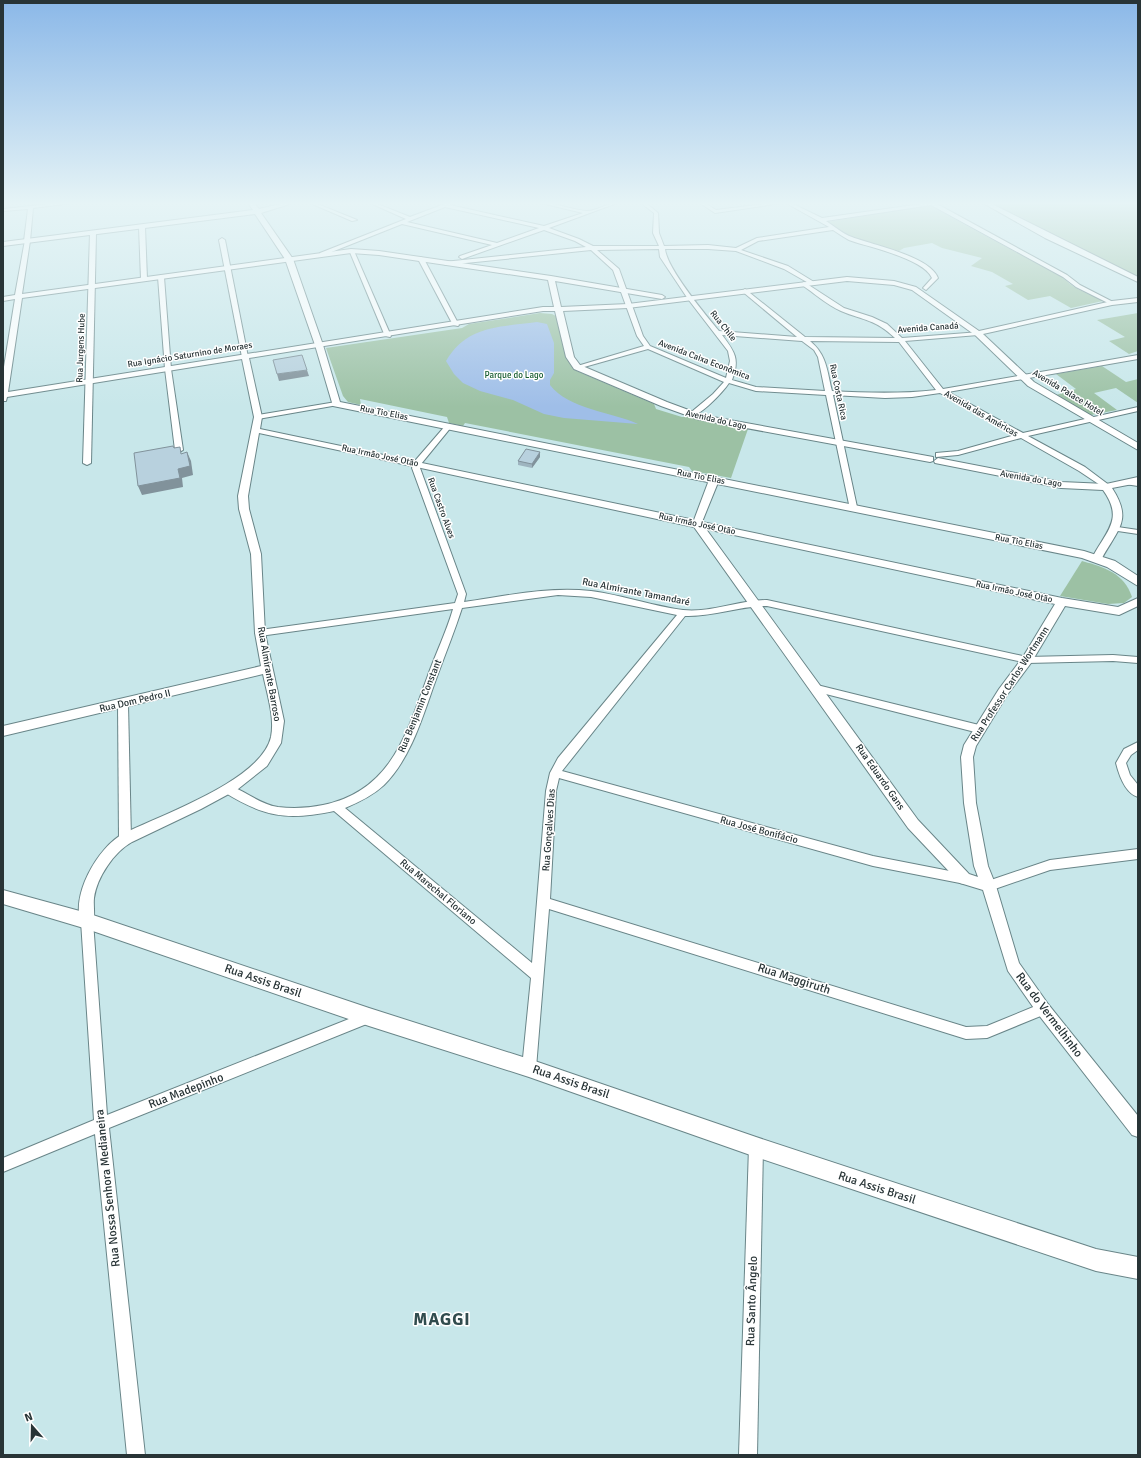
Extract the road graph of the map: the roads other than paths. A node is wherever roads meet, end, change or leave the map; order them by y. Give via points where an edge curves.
1 (22, 271) edge
2 (92, 271) edge
3 (144, 271) edge
4 (201, 271) edge
5 (229, 271) edge
6 (293, 271) edge
7 (359, 271) edge
8 (427, 271) edge
9 (502, 271) edge
10 (617, 271) edge
11 (672, 271) edge
12 (795, 271) edge
13 (931, 271) edge
14 (1056, 271) edge
15 (1120, 271) edge
16 (161, 277) junction
17 (551, 278) junction
18 (144, 279) junction
19 (933, 280) junction
20 (1138, 280) edge
21 (812, 282) junction
22 (804, 284) junction
23 (92, 286) junction
24 (916, 287) junction
25 (926, 289) junction
26 (622, 291) junction
27 (745, 291) junction
28 (18, 297) junction
29 (690, 298) junction
30 (3, 299) edge
31 (675, 300) junction
32 (1138, 300) edge
33 (1112, 303) junction
34 (938, 304) junction
35 (628, 306) junction
36 (560, 309) junction
37 (455, 324) junction
38 (716, 333) junction
39 (978, 333) junction
40 (384, 335) junction
41 (803, 339) junction
42 (901, 340) junction
43 (319, 345) junction
44 (648, 347) junction
45 (245, 357) junction
46 (1138, 357) edge
47 (577, 367) junction
48 (168, 369) junction
49 (1023, 378) junction
50 (89, 381) junction
51 (728, 381) junction
52 (941, 391) junction
53 (830, 393) junction
54 (3, 396) edge
55 (336, 404) junction
56 (1138, 409) edge
57 (691, 415) junction
58 (258, 417) junction
59 (1093, 419) junction
60 (448, 426) junction
61 (255, 430) junction
62 (1020, 436) junction
63 (839, 443) junction
64 (1138, 447) edge
65 (179, 450) edge
66 (940, 459) junction
67 (87, 463) dead end
68 (417, 464) junction
69 (714, 480) junction
70 (1138, 480) edge
71 (1128, 482) junction
72 (1138, 484) edge
73 (1106, 487) junction
74 (853, 507) junction
75 (697, 524) junction
76 (1114, 528) junction
77 (1138, 532) edge
78 (1097, 558) junction
79 (1138, 582) edge
80 (754, 602) junction
81 (1062, 602) junction
82 (1138, 602) edge
83 (459, 605) junction
84 (683, 613) junction
85 (260, 633) junction
86 (1027, 660) junction
87 (1138, 660) edge
88 (267, 669) junction
89 (817, 688) junction
90 (123, 704) junction
91 (979, 729) junction
92 (3, 731) edge
93 (1138, 746) edge
94 (555, 773) junction
95 (228, 789) junction
96 (1138, 794) edge
97 (337, 808) junction
98 (126, 839) junction
99 (1138, 854) edge
100 (965, 879) junction
101 (989, 886) junction
102 (3, 897) edge
103 (544, 902) junction
104 (87, 921) junction
105 (538, 976) junction
106 (1042, 1009) junction
107 (369, 1017) junction
108 (529, 1068) junction
109 (100, 1123) junction
110 (1138, 1129) edge
111 (756, 1147) junction
112 (3, 1165) edge
113 (1138, 1268) edge
114 (136, 1455) edge
115 (748, 1455) edge

1 - 28 street
2 - 23 street, Rua Jurgens Hube
3 - 18 street
4 - 16 street
5 - 45 street, Rua Almirante Barroso
6 - 43 main road
7 - 40 street
8 - 37 street
9 - 17 street
10 - 26 street, Avenida Caixa Econômica
11 - 29 street, Rua Chile
12 - 21 street
13 - 19 street via 934,275
14 - 33 street
15 - 20 main road
16 - 18 street
16 - 48 street
17 - 26 street
17 - 36 street
18 - 23 street
19 - 24 street
19 - 25 street
21 - 22 street, Rua Ignácio Saturnino de Moraes
21 - 24 street, Rua Ignácio Saturnino de Moraes via 857,278
22 - 27 street, Rua Ignácio Saturnino de Moraes
22 - 42 street, Avenida das Américas via 842,309 885,325
23 - 28 street
23 - 50 street, Rua Jurgens Hube
24 - 25 street
24 - 34 street, Avenida Palace Hotel
25 - 34 street, Avenida Palace Hotel
26 - 31 street
26 - 35 street, Avenida Caixa Econômica
27 - 29 street, Rua Ignácio Saturnino de Moraes
27 - 41 street, Rua Costa Rica
28 - 30 street
28 - 54 street
29 - 31 street, Rua Ignácio Saturnino de Moraes
29 - 38 street, Rua Chile
31 - 35 street, Rua Ignácio Saturnino de Moraes
32 - 33 street, Avenida Canadá
33 - 39 street, Avenida Canadá
34 - 39 street, Avenida Palace Hotel
35 - 36 street, Rua Ignácio Saturnino de Moraes
35 - 44 street, Avenida Caixa Econômica via 640,336
36 - 37 street, Rua Ignácio Saturnino de Moraes
36 - 47 street via 570,357
37 - 40 street, Rua Ignácio Saturnino de Moraes
38 - 41 street, Avenida Canadá
38 - 51 street, Rua Chile via 733,356
39 - 42 street, Avenida Canadá
39 - 49 street, Avenida Palace Hotel
40 - 43 street, Rua Ignácio Saturnino de Moraes
41 - 42 street, Avenida Canadá
41 - 53 street, Rua Costa Rica via 816,349 821,357
42 - 52 street, Avenida das Américas
43 - 45 street, Rua Ignácio Saturnino de Moraes
43 - 55 main road
44 - 47 street
44 - 51 street, Avenida Caixa Econômica
45 - 48 street, Rua Ignácio Saturnino de Moraes
45 - 58 street, Rua Almirante Barroso
46 - 49 street, Avenida Caixa Econômica
47 - 57 street, Avenida do Lago
48 - 50 street, Rua Ignácio Saturnino de Moraes
48 - 65 street
49 - 52 street, Avenida Caixa Econômica
49 - 59 street, Avenida Palace Hotel
50 - 54 street, Rua Ignácio Saturnino de Moraes
50 - 67 street, Rua Jurgens Hube
51 - 53 street, Avenida Caixa Econômica via 756,390
51 - 57 street, Rua Chile via 718,394
52 - 53 street, Avenida Caixa Econômica via 900,396
52 - 62 street, Avenida das Américas
53 - 63 street, Rua Costa Rica
55 - 58 street, Rua Tio Elias
55 - 60 main road, Rua Tio Elias
56 - 59 street
57 - 63 street, Avenida do Lago
58 - 61 street, Rua Almirante Barroso
59 - 62 street
59 - 64 street, Avenida Palace Hotel
60 - 68 street
60 - 69 main road, Rua Tio Elias
61 - 68 street, Rua Irmão José Otão
61 - 85 street, Rua Almirante Barroso via 243,496 256,554
62 - 66 street
62 - 73 street, Avenida das Américas via 1082,469
63 - 66 street, Avenida do Lago via 908,456
63 - 74 street, Rua Costa Rica
66 - 73 street, Avenida do Lago via 1061,485
68 - 75 street, Rua Irmão José Otão
68 - 83 street, Rua Castro Alves via 419,477 462,594
69 - 74 main road, Rua Tio Elias
69 - 75 street
70 - 71 street, Avenida do Lago
71 - 72 street
71 - 73 street, Avenida do Lago
73 - 76 street, Avenida das Américas via 1114,498 1119,512
74 - 78 main road, Rua Tio Elias
75 - 80 street, Rua Eduardo Gans
75 - 81 street, Rua Irmão José Otão
76 - 77 street
76 - 78 street, Avenida das Américas
78 - 79 main road, Rua Tio Elias via 1121,569
80 - 84 street, Rua Almirante Tamandaré via 708,613
80 - 86 street, Rua Almirante Tamandaré
80 - 89 street, Rua Eduardo Gans
81 - 82 street, Rua Irmão José Otão via 1119,611
81 - 86 street, Rua Professor Carlos Wortmann
83 - 84 street, Rua Almirante Tamandaré via 529,594 576,592
83 - 85 street, Rua Almirante Tamandaré
83 - 97 street, Rua Benjamin Constant via 415,722 393,768 373,789
84 - 94 street, Rua Gonçalves Dias via 562,761
85 - 88 street, Rua Almirante Barroso
86 - 87 street, Rua Almirante Tamandaré
86 - 91 street, Rua Professor Carlos Wortmann
88 - 90 street, Rua Dom Pedro II
88 - 95 street, Rua Almirante Barroso via 278,721 276,741 263,762
89 - 91 street
89 - 100 street, Rua Eduardo Gans via 913,824
90 - 92 street, Rua Dom Pedro II
90 - 98 street
91 - 101 street, Rua Professor Carlos Wortmann via 967,757 970,803 980,866
93 - 96 street via 1132,748 1121,763 1125,778
94 - 100 street, Rua José Bonifácio via 873,861
94 - 103 street, Rua Gonçalves Dias via 551,791
95 - 97 street, Rua Benjamin Constant via 264,809 297,812
95 - 98 street, Rua Almirante Barroso
97 - 105 street, Rua Marechal Floriano
98 - 104 street, Rua Almirante Barroso via 109,855 95,876 88,894
99 - 101 street via 1050,865
100 - 101 street
101 - 106 street, Rua do Vermelhinho via 1013,966
102 - 104 main road, Rua Assis Brasil
103 - 105 street, Rua Gonçalves Dias
103 - 106 street, Rua Maggiruth via 966,1033 987,1032
104 - 107 main road, Rua Assis Brasil
104 - 109 street, Rua Nossa Senhora Medianeira
105 - 108 street, Rua Gonçalves Dias
106 - 110 street, Rua do Vermelhinho
107 - 108 main road, Rua Assis Brasil
107 - 109 street, Rua Madepinho via 266,1060
108 - 111 main road, Rua Assis Brasil
109 - 112 street, Rua Madepinho
109 - 114 street, Rua Nossa Senhora Medianeira
111 - 113 main road, Rua Assis Brasil via 1096,1260
111 - 115 street, Rua Santo Ângelo

